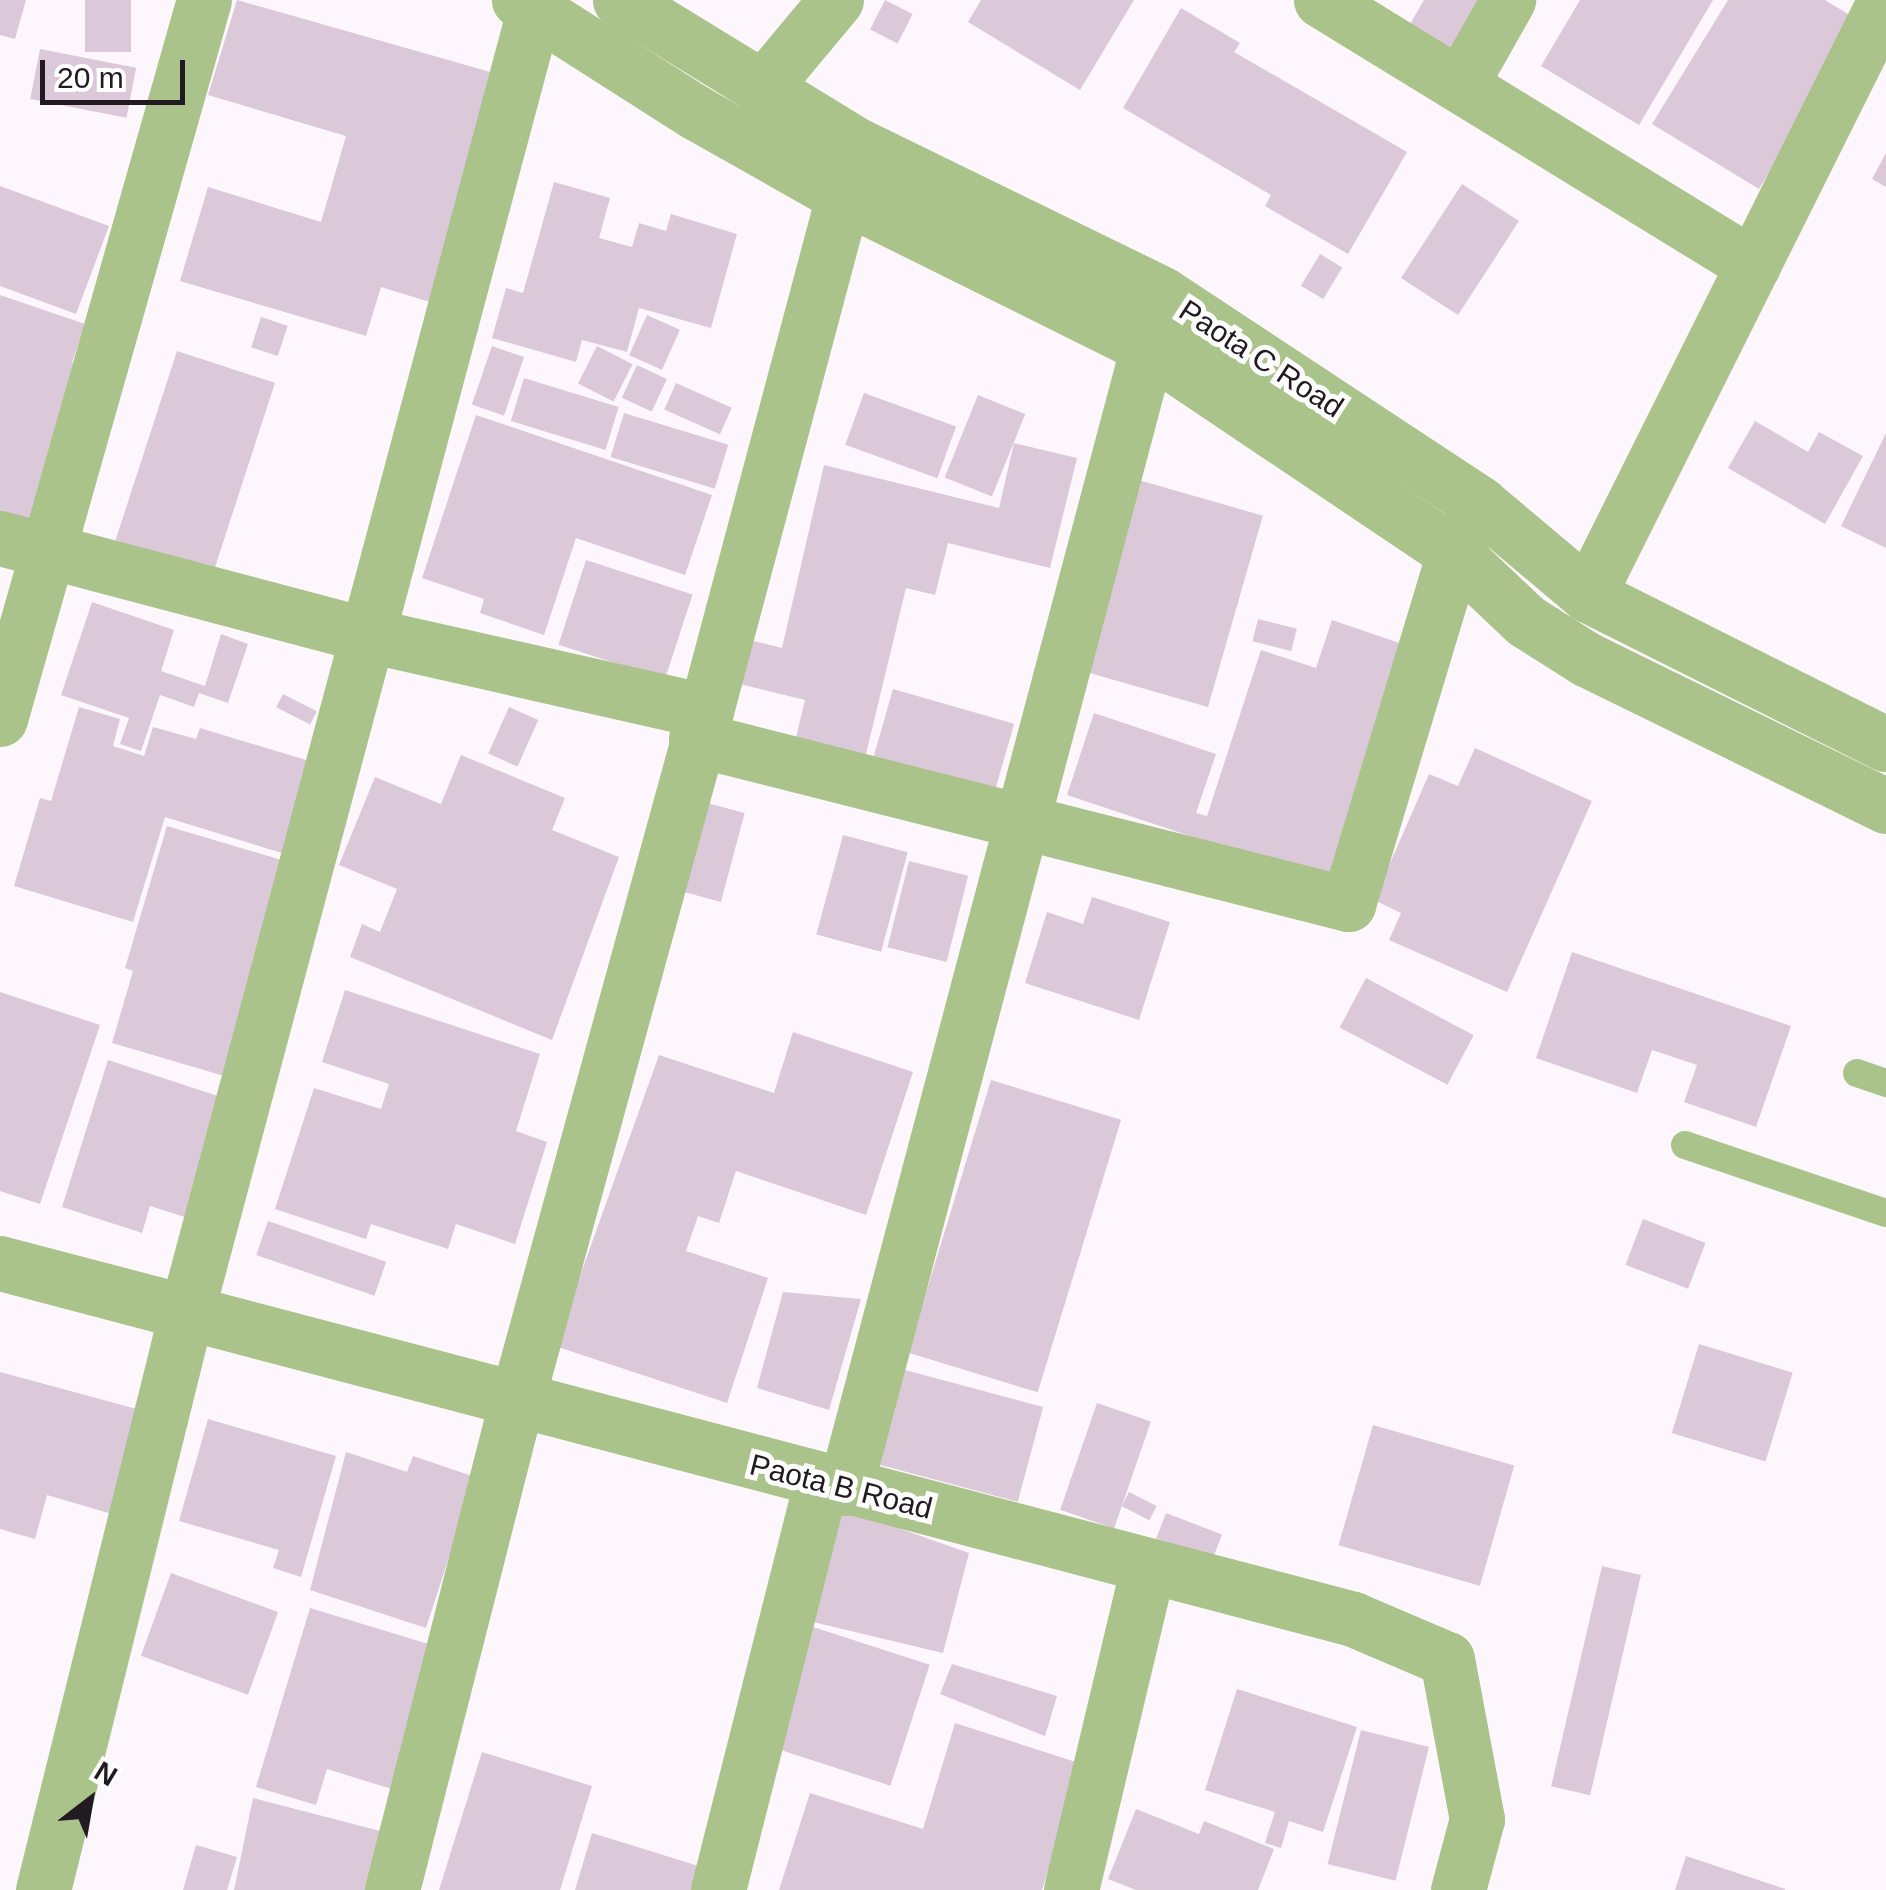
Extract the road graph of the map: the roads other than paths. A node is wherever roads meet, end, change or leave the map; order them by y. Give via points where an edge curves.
1 (204, 0) edge
2 (620, 0) edge
3 (836, 0) edge
4 (1321, 0) edge
5 (1508, 0) edge
6 (1884, 0) edge
7 (527, 6) edge
8 (1460, 85) junction
9 (761, 90) junction
10 (848, 169) junction
11 (1752, 265) junction
12 (1162, 294) junction
13 (1146, 346) junction
14 (1480, 504) junction
15 (22, 543) edge
16 (1454, 552) junction
17 (1588, 595) junction
18 (368, 636) junction
19 (0, 720) edge
20 (701, 725) junction
21 (1886, 744) edge
22 (1886, 806) edge
23 (1026, 823) junction
24 (1856, 1074) dead end
25 (1886, 1083) edge
26 (1685, 1145) dead end
27 (1886, 1214) edge
28 (0, 1264) edge
29 (186, 1314) junction
30 (516, 1404) junction
31 (833, 1485) junction
32 (1148, 1566) junction
33 (1455, 1889) edge
34 (43, 1890) edge
35 (392, 1890) edge
36 (718, 1890) edge
37 (1070, 1890) edge

1 - 15 street
2 - 9 street, Paota C Road
3 - 9 street
4 - 8 street
5 - 8 street
6 - 11 street
7 - 10 street
7 - 18 street
8 - 11 street
9 - 10 street, Paota C Road
10 - 12 street, Paota C Road
10 - 13 street
10 - 20 street
11 - 17 street
12 - 13 street
12 - 14 street, Paota C Road
13 - 16 street
13 - 23 street
14 - 16 street
14 - 17 street, Paota C Road
15 - 18 street
15 - 19 street
16 - 22 street via 1526,621 1586,659
16 - 23 street via 1348,904
17 - 21 street, Paota C Road
18 - 20 street
18 - 29 street
20 - 23 street
20 - 30 street
23 - 31 street
24 - 25 lane
26 - 27 lane
28 - 29 street, Paota B Road
29 - 30 street, Paota B Road
29 - 34 street
30 - 31 street, Paota B Road
30 - 35 street
31 - 32 street, Paota B Road
31 - 36 street
32 - 33 street, Paota B Road via 1353,1618 1447,1659 1477,1819
32 - 37 street

